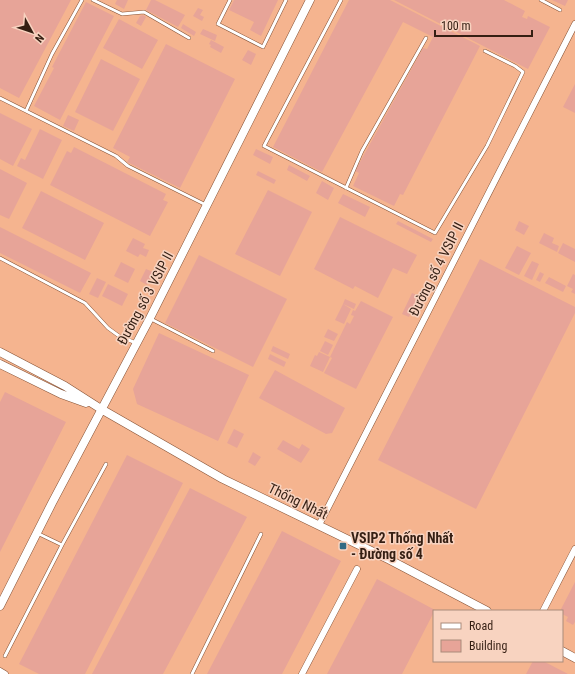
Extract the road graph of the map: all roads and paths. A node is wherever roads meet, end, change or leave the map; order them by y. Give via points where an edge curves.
1 (82, 0) edge
2 (93, 0) edge
3 (230, 0) edge
4 (286, 0) edge
5 (310, 0) edge
6 (341, 0) edge
7 (541, 0) edge
8 (560, 10) dead end
9 (575, 24) edge
10 (189, 38) dead end
11 (426, 38) dead end
12 (485, 51) dead end
13 (0, 98) edge
14 (26, 111) junction
15 (346, 188) junction
16 (206, 206) junction
17 (0, 258) edge
18 (150, 318) junction
19 (136, 343) junction
20 (213, 351) dead end
21 (0, 352) edge
22 (0, 364) edge
23 (101, 409) junction
24 (106, 464) dead end
25 (319, 525) junction
26 (37, 533) junction
27 (261, 534) dead end
28 (62, 545) junction
29 (575, 549) edge
30 (357, 569) dead end
31 (0, 606) edge
32 (485, 610) edge
33 (544, 610) edge
34 (563, 652) edge
35 (5, 656) dead end
36 (575, 658) edge
37 (0, 671) edge
38 (5, 674) edge
39 (192, 674) edge
40 (302, 674) edge

1 - 14 lane via 52,54
2 - 10 lane via 122,14 144,12
3 - 4 lane via 218,24 263,47
5 - 16 street, Đường số 3 VSIP II
6 - 15 lane via 264,146
7 - 8 lane
9 - 25 street, Đường số 4 VSIP II
11 - 15 lane via 362,151
12 - 15 lane via 524,72 487,146 435,233
13 - 14 lane
14 - 16 lane via 116,156 128,166
16 - 18 street, Đường số 3 VSIP II
17 - 19 lane via 85,303 108,328
18 - 19 street, Đường số 3 VSIP II
18 - 20 lane
19 - 23 street, Đường số 3 VSIP II
21 - 23 street, Thống Nhất via 65,386
22 - 23 street, Thống Nhất via 61,394
23 - 25 street, Thống Nhất via 223,479
23 - 26 street, Đường số 3 VSIP II
24 - 28 lane
25 - 32 street, Thống Nhất
26 - 28 lane
26 - 31 street, Đường số 3 VSIP II
27 - 39 lane
28 - 35 lane
29 - 33 street
30 - 40 street
34 - 36 street
37 - 38 street

